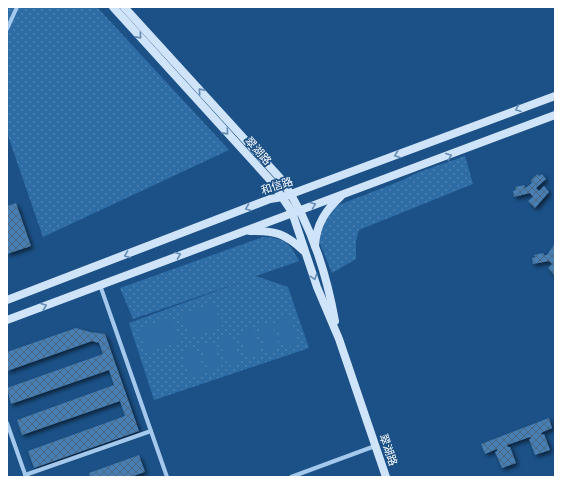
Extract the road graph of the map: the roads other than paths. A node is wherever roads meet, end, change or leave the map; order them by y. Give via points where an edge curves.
1 (17, 7) edge
2 (113, 7) edge
3 (124, 7) edge
4 (7, 29) edge
5 (555, 96) edge
6 (555, 115) edge
7 (344, 193) junction
8 (291, 194) junction
9 (283, 197) junction
10 (296, 211) junction
11 (242, 232) junction
12 (315, 248) junction
13 (306, 253) junction
14 (100, 285) junction
15 (7, 300) edge
16 (7, 320) edge
17 (339, 339) junction
18 (7, 423) edge
19 (151, 432) junction
20 (376, 446) junction
21 (26, 476) edge
22 (167, 477) edge
23 (291, 477) edge
24 (386, 477) edge

1 - 4 street
2 -> 9 street, 翠湖路
8 -> 3 street, 翠湖路 via 281,179
5 -> 8 street, 和信路
7 -> 6 street
10 -> 7 street
7 - 12 street via 331,205 320,222 316,231
8 - 9 street, 和信路
8 - 10 street, 翠湖路
9 - 10 street, 翠湖路
9 -> 15 street, 和信路 via 270,199
10 - 11 street
10 - 12 street, 翠湖路
10 - 13 street, 翠湖路
11 - 13 street via 268,230 278,233 291,239
14 -> 11 street
12 - 17 street, 翠湖路 via 328,282
13 -> 17 street, 翠湖路
16 -> 14 street
14 - 19 street
17 - 20 street, 翠湖路
18 - 21 street
19 - 21 street
19 - 22 street
20 - 23 street
20 - 24 street, 翠湖路

